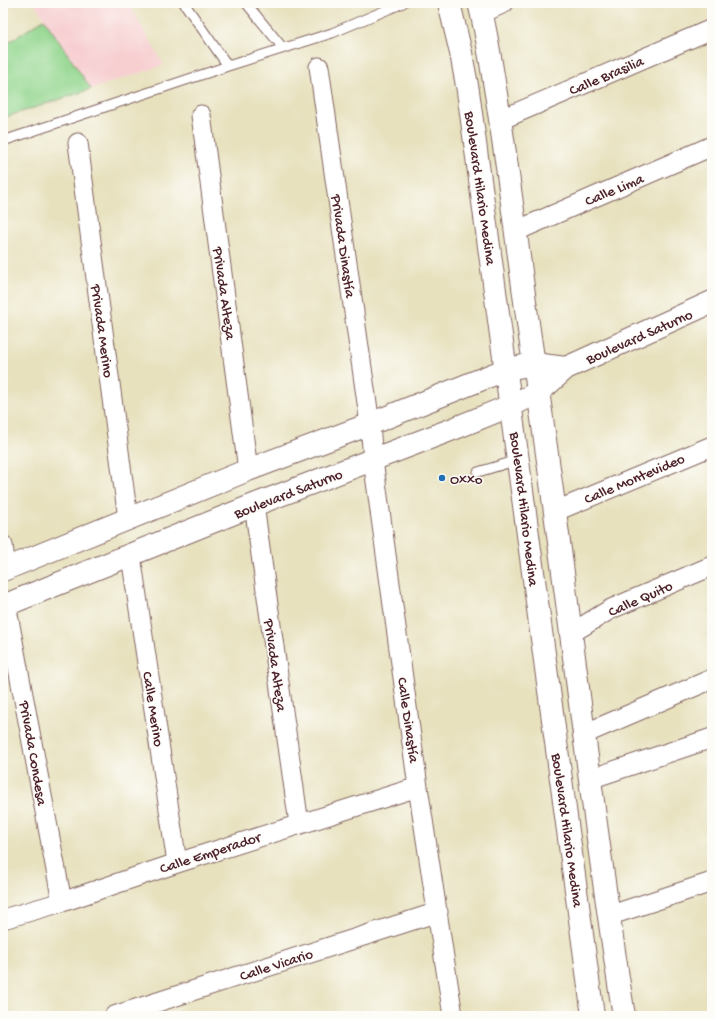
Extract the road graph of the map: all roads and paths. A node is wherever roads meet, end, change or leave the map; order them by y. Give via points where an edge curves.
1 (184, 3) edge
2 (246, 3) edge
3 (403, 3) edge
4 (449, 3) edge
5 (504, 3) edge
6 (481, 8) edge
7 (712, 29) edge
8 (283, 48) junction
9 (228, 66) junction
10 (319, 67) dead end
11 (201, 115) dead end
12 (500, 120) junction
13 (3, 141) edge
14 (78, 143) dead end
15 (712, 146) edge
16 (516, 231) junction
17 (712, 302) edge
18 (534, 364) junction
19 (566, 368) junction
20 (507, 369) junction
21 (539, 392) junction
22 (512, 405) junction
23 (370, 424) junction
24 (712, 446) edge
25 (373, 460) junction
26 (518, 460) junction
27 (248, 470) junction
28 (478, 472) dead end
29 (254, 505) junction
30 (556, 511) junction
31 (128, 519) junction
32 (3, 545) edge
33 (131, 556) junction
34 (712, 566) edge
35 (4, 569) edge
36 (5, 605) edge
37 (570, 634) junction
38 (712, 679) edge
39 (584, 734) junction
40 (712, 738) edge
41 (590, 779) junction
42 (418, 787) junction
43 (299, 824) junction
44 (178, 863) junction
45 (712, 882) edge
46 (62, 902) junction
47 (438, 912) junction
48 (608, 916) junction
49 (3, 919) edge
50 (114, 1016) edge
51 (453, 1016) edge
52 (593, 1016) edge
53 (624, 1016) edge

1 - 9 lane
2 - 8 lane
3 - 8 lane via 332,33
4 - 20 main road, Boulevard Hilario Medina via 468,91
5 - 6 street
6 - 12 main road, Boulevard Hilario Medina
7 - 12 street, Calle Brasilia
8 - 9 lane
9 - 13 lane
10 - 23 street, Privada Dinastía
11 - 27 street, Privada Alteza
12 - 16 main road, Boulevard Hilario Medina
14 - 31 street, Privada Merino
15 - 16 street, Calle Lima
16 - 18 main road, Boulevard Hilario Medina
17 - 19 main road, Boulevard Saturno
18 - 19 main road
18 - 20 main road
18 - 21 main road, Boulevard Hilario Medina
19 - 21 main road, Boulevard Saturno
20 - 22 main road, Boulevard Hilario Medina
20 - 23 main road
21 - 22 main road, Boulevard Saturno
21 - 30 main road, Boulevard Hilario Medina
22 - 25 main road, Boulevard Saturno
22 - 26 main road, Boulevard Hilario Medina
23 - 25 street, Calle Dinastía
23 - 27 main road
24 - 30 street, Calle Montevideo
25 - 29 main road, Boulevard Saturno
25 - 42 street, Calle Dinastía
26 - 28 lane
26 - 52 main road, Boulevard Hilario Medina
27 - 31 main road
29 - 33 main road, Boulevard Saturno
29 - 43 street, Privada Alteza
30 - 37 main road, Boulevard Hilario Medina
31 - 35 main road
32 - 35 street
33 - 36 main road, Boulevard Saturno
33 - 44 street, Calle Merino
34 - 37 street, Calle Quito via 611,609
36 - 46 street, Privada Condesa
37 - 39 main road, Boulevard Hilario Medina
38 - 39 street
39 - 41 main road, Boulevard Hilario Medina
40 - 41 street
41 - 48 main road, Boulevard Hilario Medina
42 - 43 street, Calle Emperador
42 - 47 street, Calle Dinastía
43 - 44 street, Calle Emperador
44 - 46 street, Calle Emperador
45 - 48 street
46 - 49 street, Calle Emperador
47 - 50 street, Calle Vicario
47 - 51 street, Calle Dinastía
48 - 53 main road, Boulevard Hilario Medina

